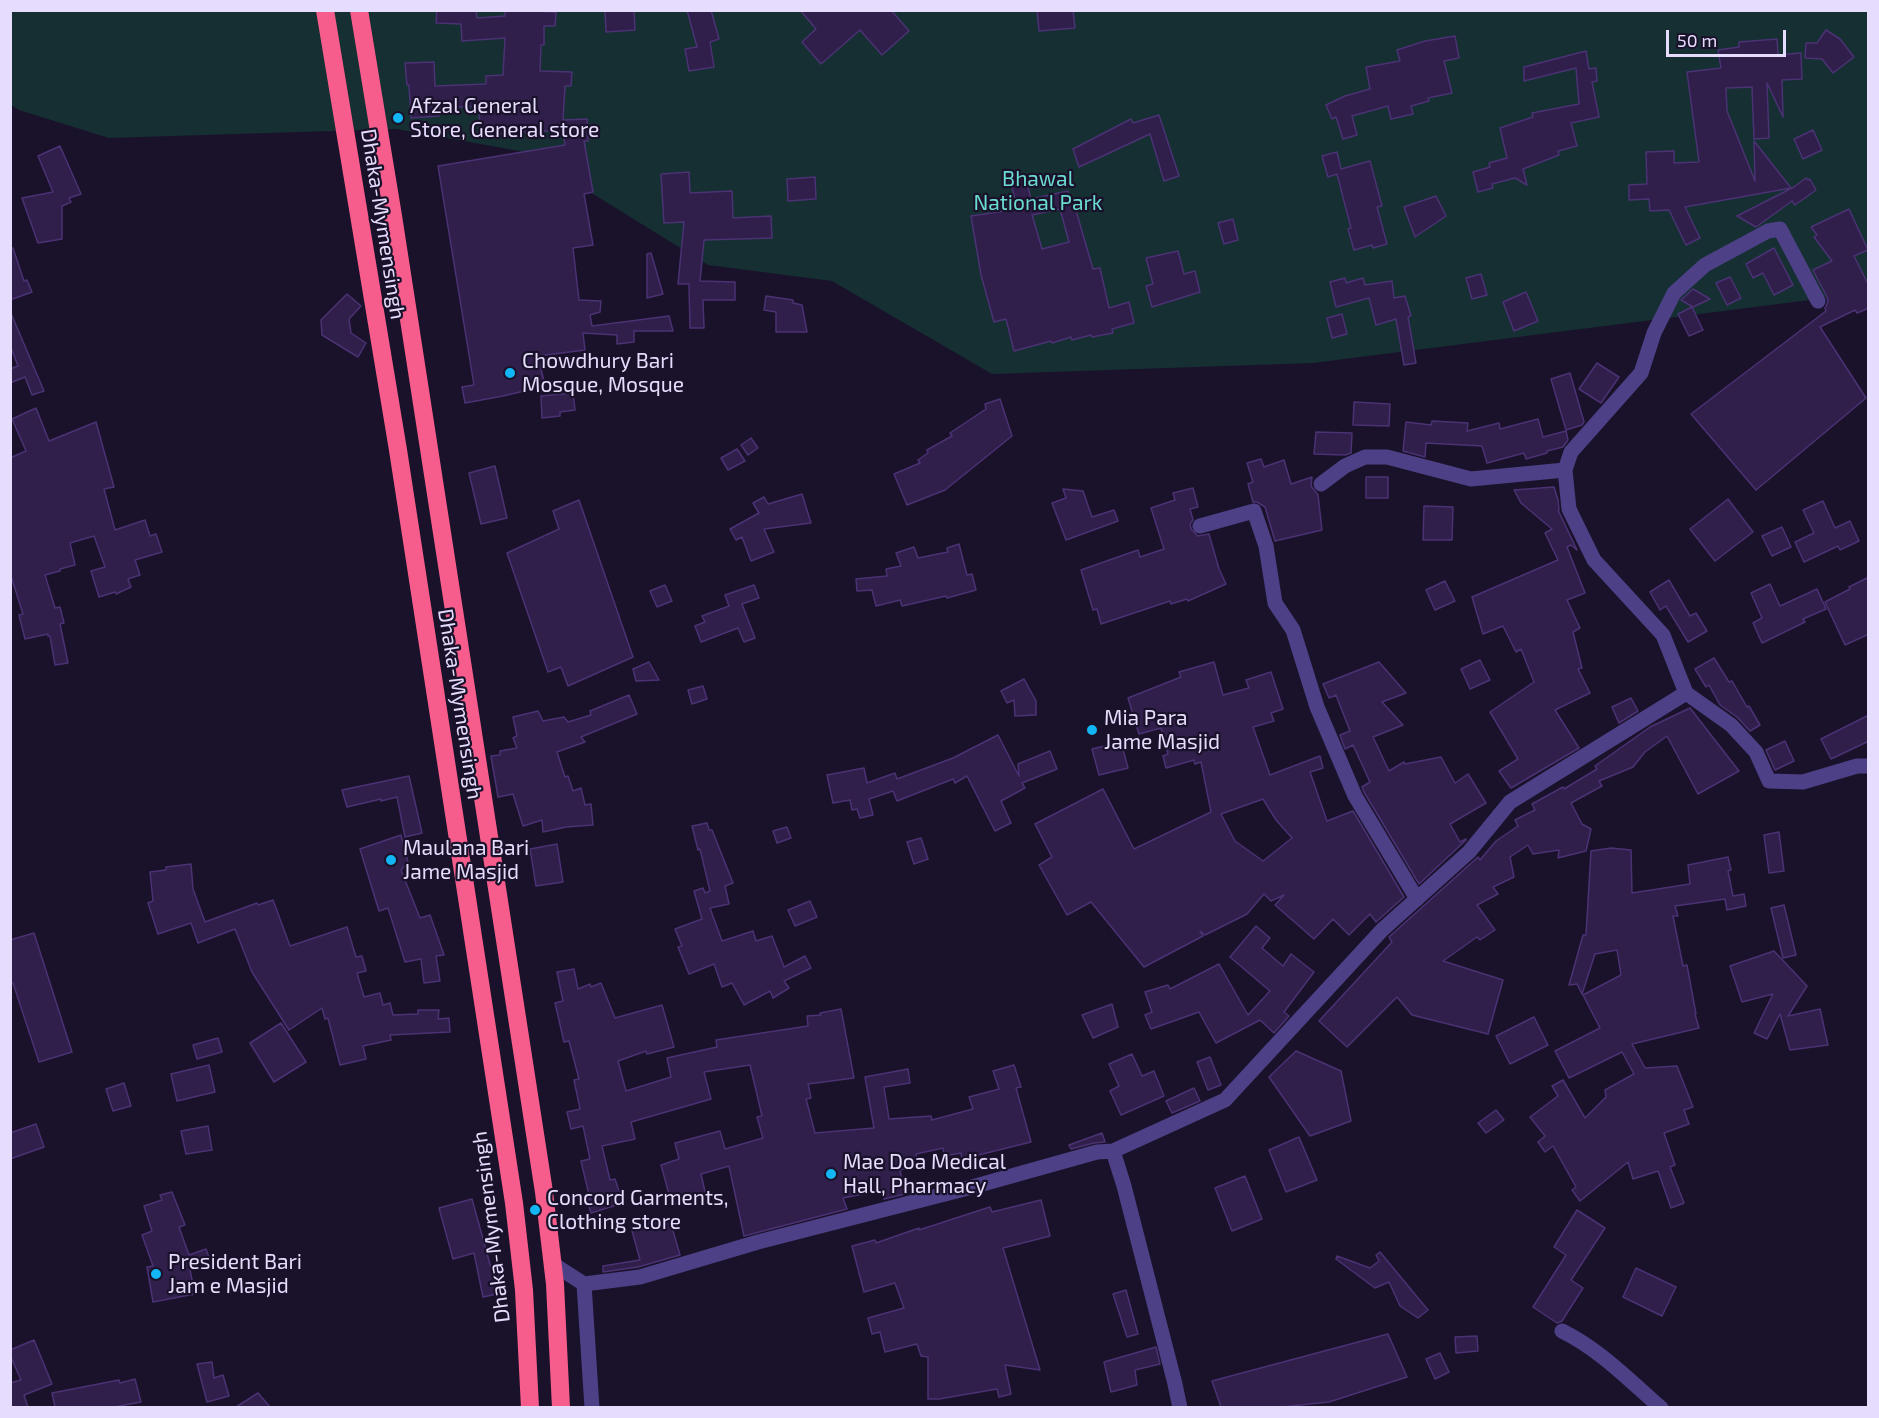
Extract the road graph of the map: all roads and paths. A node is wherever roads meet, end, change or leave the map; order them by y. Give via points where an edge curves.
1 (325, 10) edge
2 (359, 10) edge
3 (1818, 301) dead end
4 (1565, 470) junction
5 (1321, 484) dead end
6 (1200, 526) dead end
7 (1686, 693) junction
8 (1869, 766) edge
9 (1418, 899) junction
10 (1113, 1151) junction
11 (553, 1264) junction
12 (584, 1284) junction
13 (1562, 1331) dead end
14 (530, 1407) edge
15 (561, 1407) edge
16 (592, 1407) edge
17 (1180, 1407) edge
18 (1661, 1407) edge

1 - 14 highway, Dhaka-Mymensingh via 398,450 514,1203 524,1290
2 - 11 highway, Dhaka-Mymensingh
3 - 4 street via 1780,229 1768,231 1705,266 1674,292 1654,333 1641,373 1571,452
4 - 5 street via 1470,479 1387,457 1365,458 1345,466
4 - 7 street via 1569,509 1594,560 1664,635
6 - 9 street via 1254,511 1266,546 1275,603 1293,630 1338,756 1355,796
7 - 8 street via 1731,725 1756,752 1769,781 1803,782
7 - 9 street via 1510,802 1469,852
9 - 10 street via 1382,930 1225,1100
10 - 12 street via 1096,1152 758,1242 640,1277
10 - 17 street
11 - 12 street
11 - 15 highway, Dhaka-Mymensingh
12 - 16 street
13 - 18 street via 1580,1340

